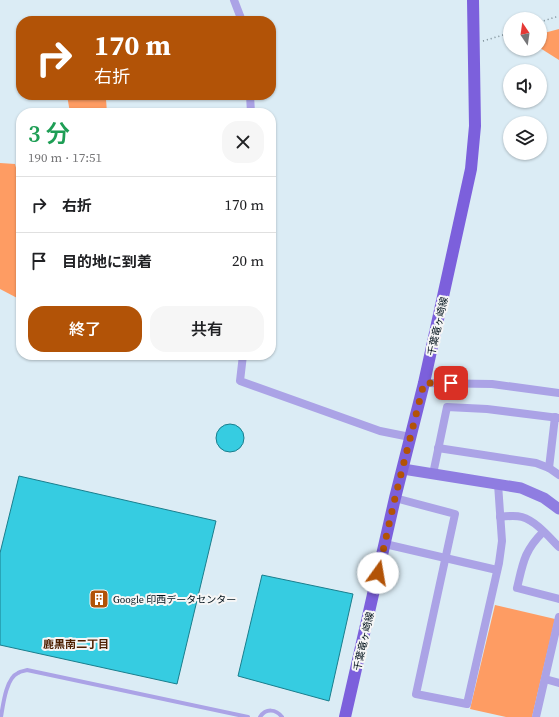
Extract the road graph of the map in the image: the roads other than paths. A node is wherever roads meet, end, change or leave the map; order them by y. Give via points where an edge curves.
1 (234, 0) edge
2 (473, 0) edge
3 (240, 16) edge
4 (242, 360) edge
5 (424, 383) junction
6 (559, 393) edge
7 (557, 417) edge
8 (410, 437) junction
9 (438, 448) junction
10 (548, 468) junction
11 (402, 469) junction
12 (433, 474) junction
13 (559, 475) edge
14 (498, 484) junction
15 (395, 498) junction
16 (559, 509) edge
17 (500, 517) junction
18 (543, 532) junction
19 (385, 544) junction
20 (559, 547) edge
21 (445, 558) junction
22 (497, 570) junction
23 (559, 598) edge
24 (559, 617) edge
25 (557, 639) edge
26 (545, 679) junction
27 (559, 683) edge
28 (1, 717) edge
29 (248, 717) edge
30 (260, 717) edge
31 (282, 717) edge
32 (345, 717) edge
33 (536, 717) edge

1 - 3 street
2 - 5 main road, 千葉竜ヶ崎線 via 474,126 471,170
4 - 8 street via 240,381 380,431
5 - 6 street via 492,384
5 - 8 main road, 千葉竜ヶ崎線
7 - 9 street via 447,407
7 - 10 street
8 - 11 main road, 千葉竜ヶ崎線
9 - 10 street via 520,460
9 - 12 street
10 - 13 street
11 - 12 street
11 - 15 main road, 千葉竜ヶ崎線
12 - 14 street
14 - 16 street via 532,492
14 - 17 street
15 - 19 main road, 千葉竜ヶ崎線
15 - 21 street via 455,514
17 - 18 street via 523,517
17 - 22 street via 502,541
18 - 20 street
18 - 23 street via 533,542 526,555 517,588
19 - 21 street
19 - 32 main road, 千葉竜ヶ崎線
21 - 22 street
21 - 22 street via 416,694 467,704
24 - 25 street
25 - 26 street
26 - 27 street
26 - 33 street
28 - 29 lane via 7,687 17,673 27,670
30 - 31 lane via 269,710

